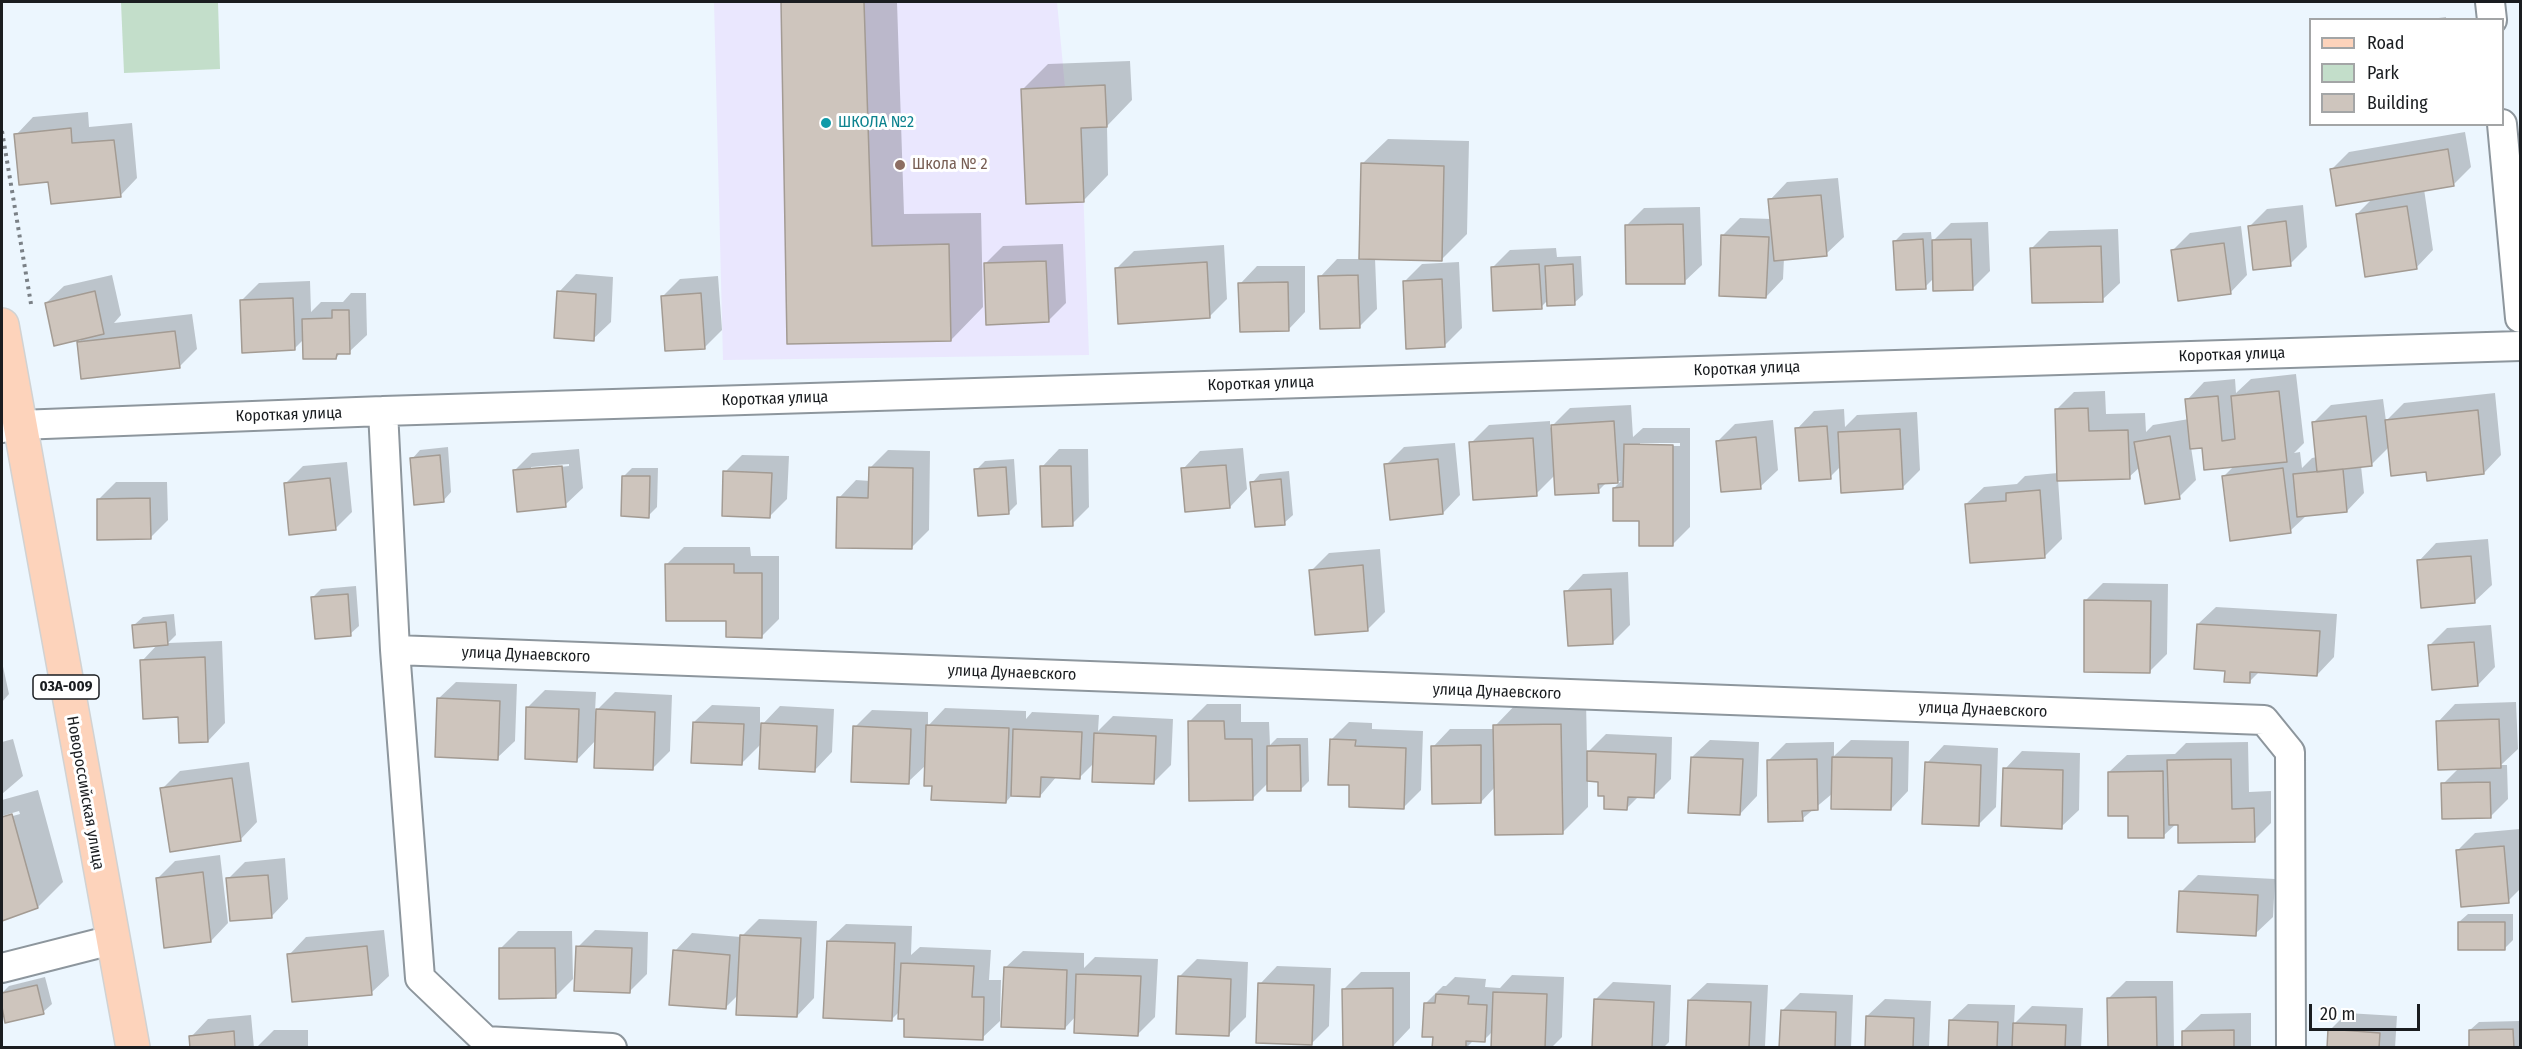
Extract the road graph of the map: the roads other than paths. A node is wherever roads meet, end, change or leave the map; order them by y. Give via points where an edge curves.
1 (2490, 2) edge
2 (2492, 18) edge
3 (2502, 126) edge
4 (2520, 318) edge
5 (2, 325) edge
6 (2520, 346) edge
7 (383, 411) junction
8 (10, 426) edge
9 (395, 650) junction
10 (112, 940) junction
11 (2, 968) edge
12 (133, 1047) edge
13 (612, 1047) edge
14 (2291, 1047) edge

1 - 2 street
3 - 4 street
5 - 8 main road, Новороссийская улица / 03А-009
6 - 7 street, Короткая улица
7 - 8 street, Короткая улица
7 - 9 street
8 - 10 main road, Новороссийская улица / 03А-009
9 - 13 street via 420,978 486,1041
9 - 14 street, улица Дунаевского via 2264,720 2290,752
10 - 11 street
10 - 12 main road, Новороссийская улица / 03А-009

